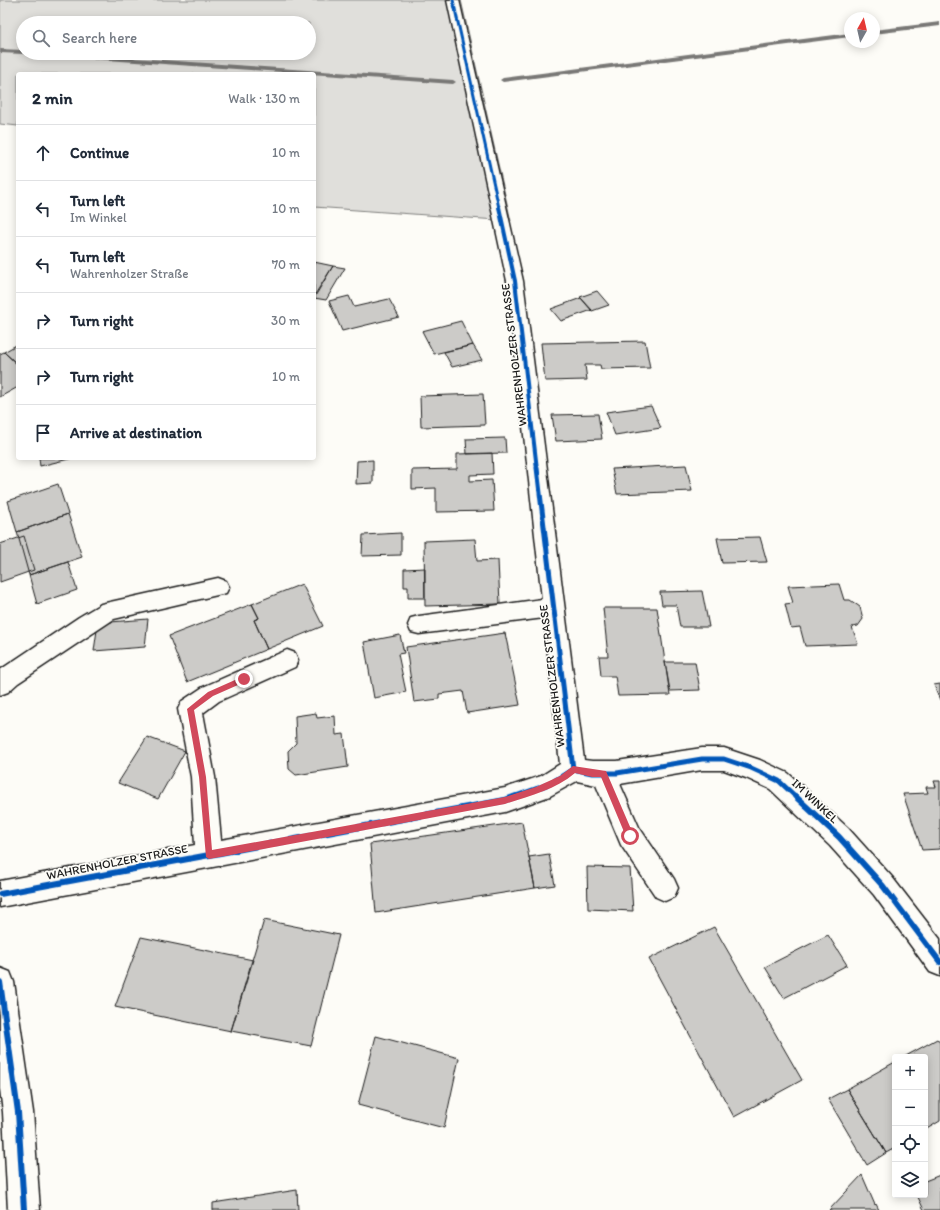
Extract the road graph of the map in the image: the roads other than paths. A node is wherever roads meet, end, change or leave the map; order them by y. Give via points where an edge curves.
1 (453, 0) edge
2 (218, 587) dead end
3 (554, 606) junction
4 (418, 625) dead end
5 (287, 660) dead end
6 (0, 685) edge
7 (573, 769) junction
8 (603, 773) junction
9 (209, 855) junction
10 (666, 888) dead end
11 (0, 894) edge
12 (940, 962) edge
13 (0, 982) edge
14 (24, 1210) edge

1 - 3 street, WAHRENHOLZER STRASSE via 515,281
2 - 6 street via 109,611
3 - 4 street
3 - 7 street, WAHRENHOLZER STRASSE
5 - 9 street via 210,694 190,709 203,777
7 - 8 street, IM WINKEL
7 - 9 street, WAHRENHOLZER STRASSE via 563,778 537,790 505,800
8 - 10 street via 630,836
8 - 12 street, IM WINKEL via 617,774 702,759 724,759 751,768 779,782 838,837 878,880
9 - 11 street, WAHRENHOLZER STRASSE
13 - 14 street via 18,1112

